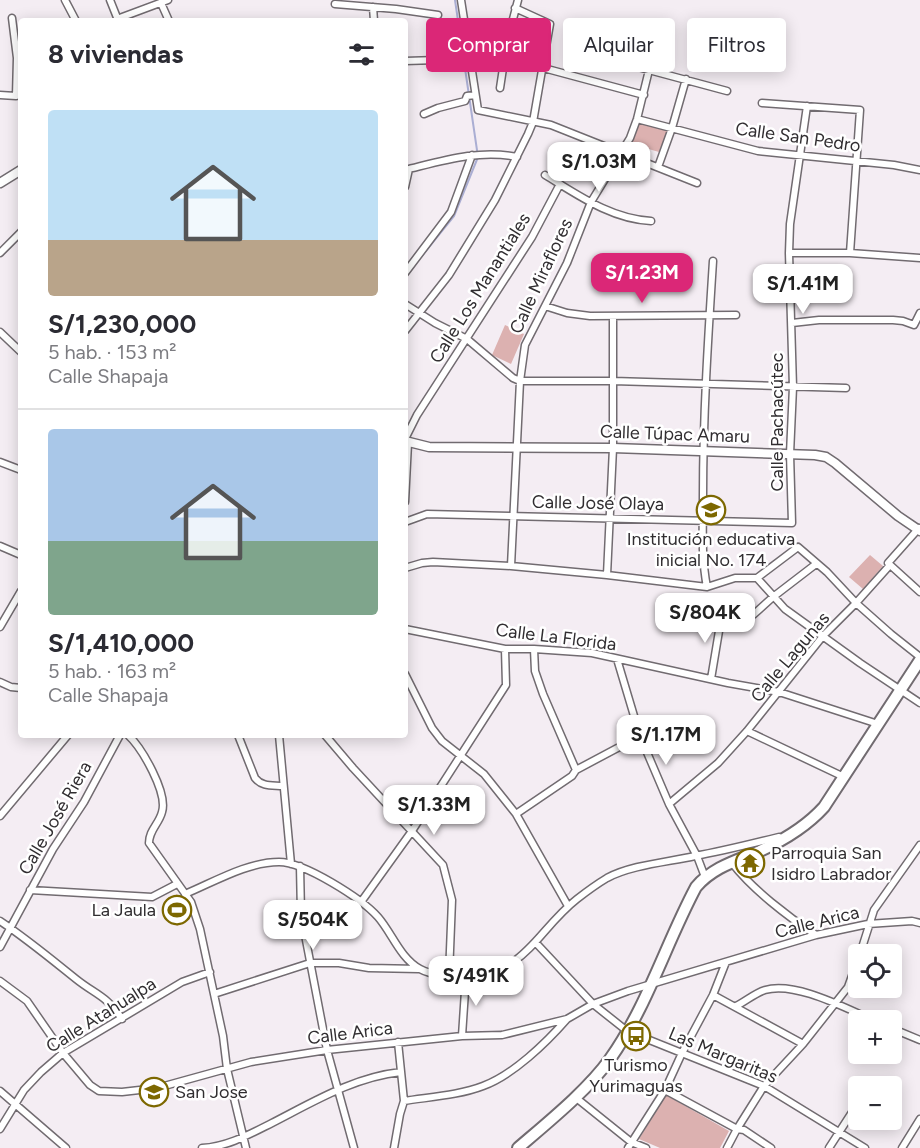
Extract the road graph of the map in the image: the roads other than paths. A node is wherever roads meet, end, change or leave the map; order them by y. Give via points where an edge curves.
1 (65, 0) edge
2 (110, 0) edge
3 (168, 0) edge
4 (461, 0) edge
5 (518, 0) edge
6 (161, 3) junction
7 (335, 4) dead end
8 (373, 7) junction
9 (515, 8) junction
10 (438, 15) dead end
11 (12, 18) dead end
12 (74, 18) edge
13 (117, 18) edge
14 (123, 18) edge
15 (168, 18) edge
16 (374, 18) edge
17 (464, 18) edge
18 (513, 18) edge
19 (537, 18) edge
20 (426, 60) edge
21 (408, 61) edge
22 (551, 69) edge
23 (472, 72) edge
24 (502, 72) edge
25 (541, 72) edge
26 (649, 72) edge
27 (657, 72) edge
28 (686, 79) junction
29 (500, 88) dead end
30 (727, 91) dead end
31 (0, 94) edge
32 (476, 95) junction
33 (644, 95) junction
34 (18, 98) edge
35 (762, 103) dead end
36 (807, 106) junction
37 (424, 114) dead end
38 (637, 119) junction
39 (533, 122) junction
40 (672, 128) junction
41 (621, 152) junction
42 (800, 154) junction
43 (476, 155) junction
44 (517, 157) junction
45 (858, 161) junction
46 (658, 167) junction
47 (408, 169) edge
48 (920, 170) edge
49 (18, 172) edge
50 (545, 175) dead end
51 (0, 183) edge
52 (697, 183) dead end
53 (560, 184) junction
54 (591, 202) junction
55 (651, 221) dead end
56 (18, 235) edge
57 (0, 253) edge
58 (789, 253) junction
59 (850, 253) junction
60 (920, 258) edge
61 (713, 261) dead end
62 (408, 269) edge
63 (408, 306) edge
64 (545, 306) junction
65 (920, 313) edge
66 (419, 314) junction
67 (709, 314) junction
68 (736, 315) dead end
69 (613, 317) junction
70 (792, 323) junction
71 (408, 327) edge
72 (0, 332) edge
73 (467, 339) junction
74 (18, 349) edge
75 (520, 381) junction
76 (614, 381) junction
77 (705, 384) junction
78 (793, 387) junction
79 (846, 388) dead end
80 (408, 436) edge
81 (408, 442) edge
82 (517, 448) junction
83 (613, 448) junction
84 (703, 451) junction
85 (790, 454) junction
86 (0, 462) edge
87 (18, 469) edge
88 (512, 517) junction
89 (609, 518) junction
90 (408, 520) edge
91 (703, 521) junction
92 (792, 523) joint
93 (919, 529) edge
94 (0, 546) edge
95 (18, 554) edge
96 (816, 564) junction
97 (889, 564) junction
98 (511, 566) junction
99 (408, 567) edge
100 (608, 575) junction
101 (757, 578) junction
102 (707, 587) junction
103 (920, 592) edge
104 (18, 596) edge
105 (773, 597) junction
106 (856, 603) junction
107 (722, 613) dead end
108 (753, 615) dead end
109 (0, 627) edge
110 (408, 629) edge
111 (823, 636) junction
112 (505, 649) junction
113 (534, 649) junction
114 (920, 658) edge
115 (617, 659) junction
116 (711, 679) junction
117 (408, 680) edge
118 (0, 682) edge
119 (18, 688) edge
120 (900, 690) junction
121 (779, 692) junction
122 (920, 703) edge
123 (878, 724) junction
124 (747, 731) junction
125 (640, 736) junction
126 (65, 738) edge
127 (118, 738) edge
128 (131, 738) edge
129 (239, 738) edge
130 (279, 738) edge
131 (328, 738) edge
132 (460, 757) junction
133 (576, 770) junction
134 (844, 777) junction
135 (283, 786) junction
136 (669, 804) junction
137 (516, 814) junction
138 (0, 816) edge
139 (412, 831) junction
140 (792, 834) junction
141 (920, 845) edge
142 (917, 854) edge
143 (697, 856) junction
144 (732, 862) junction
145 (291, 864) junction
146 (300, 866) junction
147 (705, 877) junction
148 (177, 884) junction
149 (30, 890) junction
150 (185, 894) junction
151 (361, 902) junction
152 (568, 906) junction
153 (0, 921) edge
154 (920, 923) edge
155 (868, 924) junction
156 (11, 928) junction
157 (816, 935) junction
158 (536, 944) junction
159 (863, 944) edge
160 (0, 947) edge
161 (726, 962) junction
162 (310, 963) junction
163 (419, 969) junction
164 (210, 972) junction
165 (449, 975) junction
166 (466, 976) junction
167 (0, 981) edge
168 (651, 984) junction
169 (848, 987) edge
170 (214, 994) junction
171 (713, 995) junction
172 (593, 1004) junction
173 (834, 1004) junction
174 (736, 1006) junction
175 (849, 1010) edge
176 (122, 1018) junction
177 (567, 1019) junction
178 (627, 1031) junction
179 (902, 1033) edge
180 (462, 1036) junction
181 (920, 1040) edge
182 (398, 1042) junction
183 (803, 1044) junction
184 (327, 1050) junction
185 (63, 1053) junction
186 (682, 1053) junction
187 (227, 1069) junction
188 (401, 1072) junction
189 (764, 1086) junction
190 (337, 1090) junction
191 (665, 1090) junction
192 (0, 1091) edge
193 (575, 1097) junction
194 (405, 1101) junction
195 (15, 1105) junction
196 (848, 1118) edge
197 (920, 1119) edge
198 (0, 1129) edge
199 (736, 1129) junction
200 (838, 1133) junction
201 (243, 1138) junction
202 (629, 1145) edge
203 (66, 1148) edge
204 (202, 1148) edge
205 (246, 1148) edge
206 (354, 1148) edge
207 (394, 1148) edge
208 (518, 1148) edge
209 (646, 1148) edge
210 (727, 1148) edge
211 (771, 1148) edge
212 (829, 1148) edge
213 (865, 1148) edge
214 (903, 1148) edge

1 - 12 street
2 - 13 street
3 - 6 street
4 - 17 street
5 - 9 street
6 - 14 street
6 - 15 street
7 - 8 street
8 - 10 street
8 - 16 street
9 - 18 street
9 - 19 street
11 - 34 street
20 - 21 street
22 - 33 street
23 - 32 street
24 - 29 street
25 - 39 street
26 - 33 street, Calle Miraflores
27 - 28 street
28 - 30 street
28 - 40 street
31 - 34 street
32 - 37 street
32 - 39 street via 478,110
33 - 38 street, Calle Miraflores
35 - 36 street
36 - 42 street, Calle Pachacútec
36 - 45 street via 860,110
38 - 40 street, Calle San Pedro
38 - 41 street, Calle Miraflores
39 - 41 street
39 - 44 street
40 - 42 street, Calle San Pedro via 758,151
40 - 46 street
41 - 46 street
41 - 54 street, Calle Miraflores
42 - 45 street, Calle San Pedro
42 - 58 street, Calle Pachacútec
43 - 44 street
43 - 47 street
43 - 62 street via 451,212
44 - 66 street via 449,275
45 - 48 street, Calle San Pedro
45 - 59 street
46 - 52 street
49 - 51 street
50 - 53 street
53 - 54 street
53 - 73 street, Calle Los Manantiales via 532,237
54 - 55 street via 634,220
54 - 64 street, Calle Miraflores
56 - 57 street
58 - 59 street
58 - 70 street, Calle Pachacútec
59 - 60 street
61 - 67 street
63 - 66 street
64 - 69 street via 567,313
64 - 75 street, Calle Miraflores via 525,345
65 - 70 street via 914,326 893,320
66 - 71 street
66 - 73 street
67 - 68 street
67 - 69 street
67 - 77 street
69 - 76 street
70 - 78 street, Calle Pachacútec
72 - 74 street
73 - 75 street
73 - 80 street, Calle Los Manantiales via 417,415
75 - 76 street
75 - 82 street, Calle Miraflores
76 - 77 street
76 - 83 street
77 - 78 street
77 - 84 street
78 - 79 street
78 - 85 street, Calle Pachacútec
81 - 82 street, Calle Túpac Amaru via 429,447
82 - 83 street, Calle Túpac Amaru
82 - 88 street, Calle Miraflores
83 - 84 street, Calle Túpac Amaru
83 - 89 street
84 - 85 street, Calle Túpac Amaru
84 - 91 street
85 - 92 street, Calle Pachacútec
85 - 93 street, Calle Túpac Amaru via 826,458
86 - 87 street
88 - 89 street, Calle José Olaya
88 - 90 street, Calle José Olaya via 427,514
88 - 98 street, Calle Miraflores
89 - 91 street, Calle José Olaya
89 - 100 street
91 - 92 street, Calle José Olaya
91 - 102 street
93 - 97 street
94 - 95 street
96 - 101 street via 798,547
96 - 105 street
96 - 106 street
97 - 103 street
97 - 106 street, Calle Lagunas
98 - 99 street via 434,562
98 - 100 street
100 - 102 street
101 - 102 street via 735,578
101 - 105 street
104 - 109 street
105 - 108 street
105 - 111 street
106 - 111 street, Calle Lagunas
106 - 114 street
107 - 116 street
110 - 112 street, Calle La Florida
111 - 120 street
111 - 121 street, Calle Lagunas
112 - 113 street, Calle La Florida
112 - 132 street via 506,685
113 - 115 street, Calle La Florida
113 - 133 street via 535,671
114 - 120 highway
115 - 116 street, Calle La Florida
115 - 125 street
116 - 121 street, Calle La Florida
117 - 132 street via 432,728
118 - 119 street
120 - 122 street
120 - 123 highway
121 - 123 street, Calle La Florida
121 - 124 street, Calle Lagunas
123 - 134 highway
124 - 134 street
124 - 136 street, Calle Lagunas via 710,771
125 - 133 street
125 - 136 street
126 - 138 street
127 - 149 street, Calle José Riera
128 - 148 street via 142,750 162,796 162,813 149,843
129 - 135 street via 259,783
130 - 135 street
131 - 139 street
132 - 137 street via 484,774
132 - 139 street
133 - 137 street
134 - 140 highway via 820,812
135 - 145 street
136 - 143 street
137 - 152 street
139 - 151 street
139 - 165 street via 443,865 447,877 452,900
140 - 143 street
140 - 144 highway
141 - 142 street
142 - 155 street via 874,910
143 - 147 street
143 - 152 street via 621,872
144 - 147 highway
144 - 157 street via 765,895
145 - 146 street
145 - 150 street via 253,867
146 - 151 street
146 - 162 street via 301,914
147 - 168 highway via 686,906
148 - 149 street via 152,897
148 - 150 street
149 - 156 street, Calle José Riera
150 - 164 street via 200,929
151 - 163 street
152 - 158 street via 543,931
153 - 156 street
154 - 155 street, Calle Arica
155 - 157 street, Calle Arica
155 - 159 street
156 - 160 street, Calle José Riera
156 - 176 street via 83,985 101,994
157 - 161 street, Calle Arica
158 - 166 street via 501,970
158 - 172 street, Las Margaritas
161 - 168 street, Calle Arica
161 - 171 street
162 - 163 street
162 - 170 street
162 - 184 street
163 - 165 street
164 - 170 street
164 - 176 street, Calle Atahualpa via 182,982
165 - 166 street
166 - 180 street
167 - 185 street, Calle Arica via 27,1001
168 - 172 street, Calle Arica
168 - 178 highway
169 - 173 street
170 - 187 street
171 - 174 street
171 - 186 street
172 - 177 street, Calle Arica
172 - 178 street, Las Margaritas
173 - 174 street via 777,988 757,993
173 - 175 street
173 - 183 street
174 - 183 street
176 - 185 street, Calle Atahualpa
177 - 180 street, Calle Arica via 502,1035
177 - 194 street via 498,1080
178 - 186 street, Las Margaritas
178 - 193 highway via 609,1061
179 - 181 street
180 - 182 street, Calle Arica
182 - 184 street, Calle Arica
182 - 188 street
183 - 189 street
184 - 187 street, Calle Arica
184 - 190 street
185 - 187 street, Calle Arica via 90,1085 107,1093 157,1088
185 - 195 street, Calle Atahualpa via 41,1071
186 - 189 street, Las Margaritas
186 - 191 street
187 - 201 street
188 - 190 street
188 - 194 street
189 - 199 street
189 - 200 street, Las Margaritas
190 - 201 street
190 - 206 street
191 - 199 street
191 - 202 street
192 - 195 street
193 - 202 street
193 - 208 highway
194 - 207 street
195 - 198 street, Calle Atahualpa
195 - 203 street
196 - 200 street
197 - 214 street
199 - 210 street
199 - 211 street
200 - 212 street
200 - 213 street, Las Margaritas
201 - 204 street
201 - 205 street
202 - 209 street

